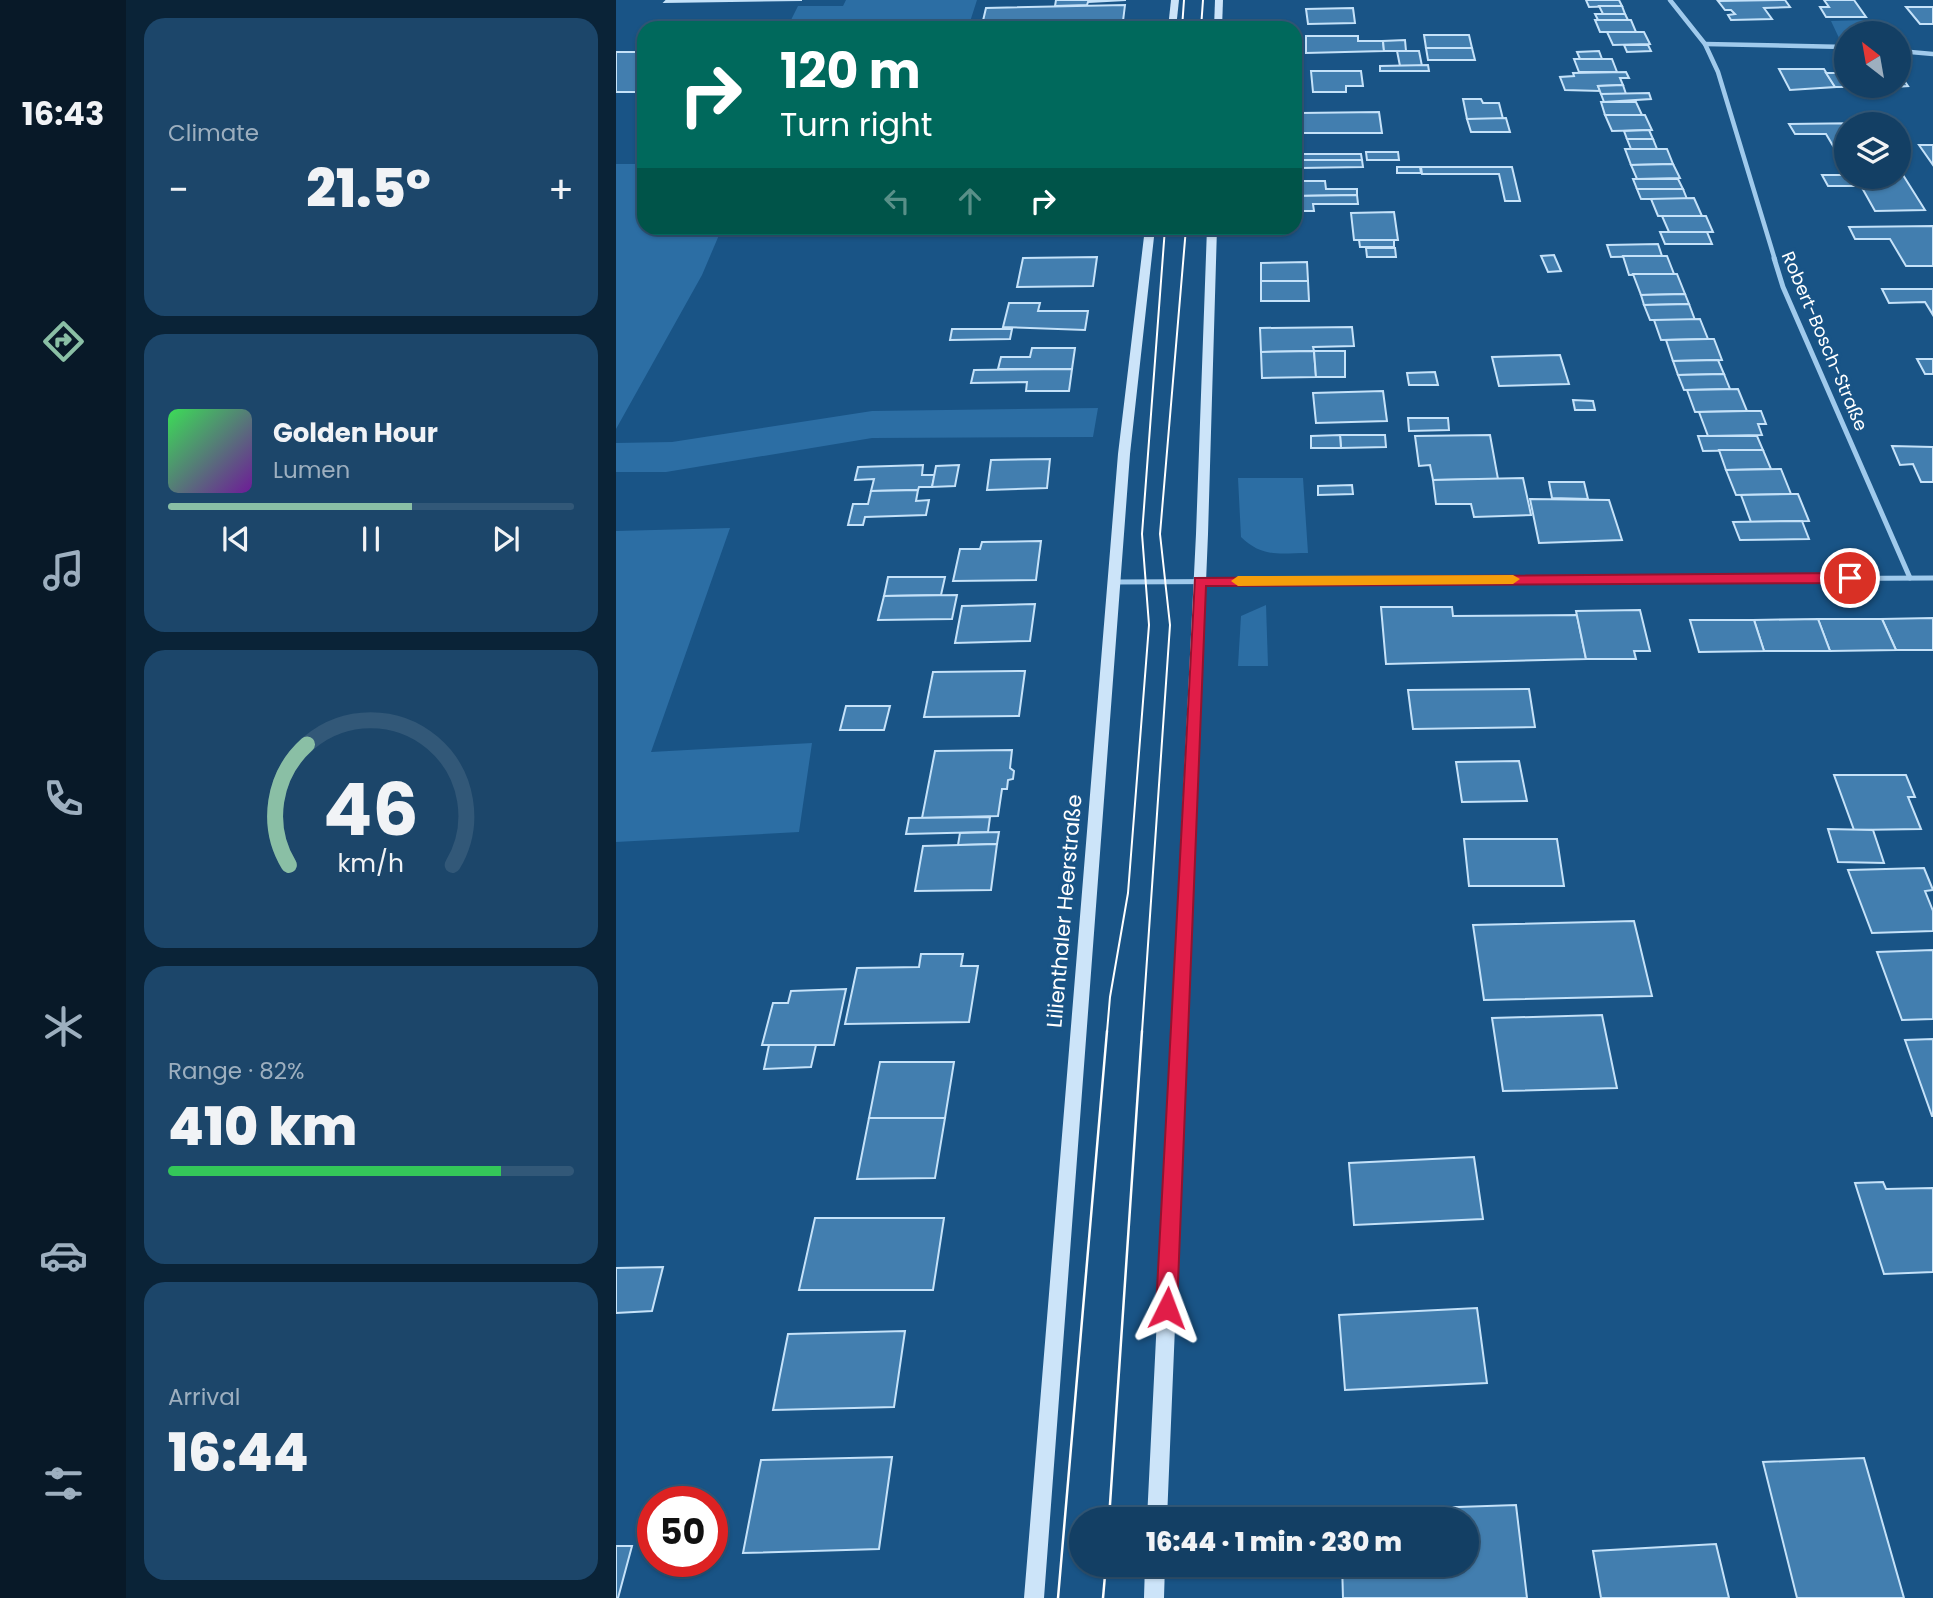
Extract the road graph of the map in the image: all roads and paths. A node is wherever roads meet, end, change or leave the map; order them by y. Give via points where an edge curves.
1 (1175, 0) edge
2 (1219, 0) edge
3 (1670, 0) edge
4 (1173, 21) edge
5 (1218, 21) edge
6 (1705, 44) junction
7 (1834, 47) edge
8 (1911, 52) edge
9 (1933, 54) edge
10 (1149, 235) edge
11 (1212, 235) edge
12 (1910, 578) junction
13 (1933, 578) edge
14 (1200, 581) junction
15 (1116, 582) junction
16 (1158, 1507) edge
17 (1155, 1577) edge
18 (1034, 1598) edge
19 (1154, 1598) edge

1 - 4 main road
2 - 5 main road
3 - 6 street, Robert-Bosch-Straße
6 - 7 street
6 - 12 street, Robert-Bosch-Straße via 1718,72 1783,287
8 - 9 street
10 - 15 main road, Lilienthaler Heerstraße via 1124,454
11 - 14 main road
12 - 13 street
12 - 14 street
14 - 15 street
14 - 16 main road
15 - 18 main road, Lilienthaler Heerstraße
17 - 19 main road

